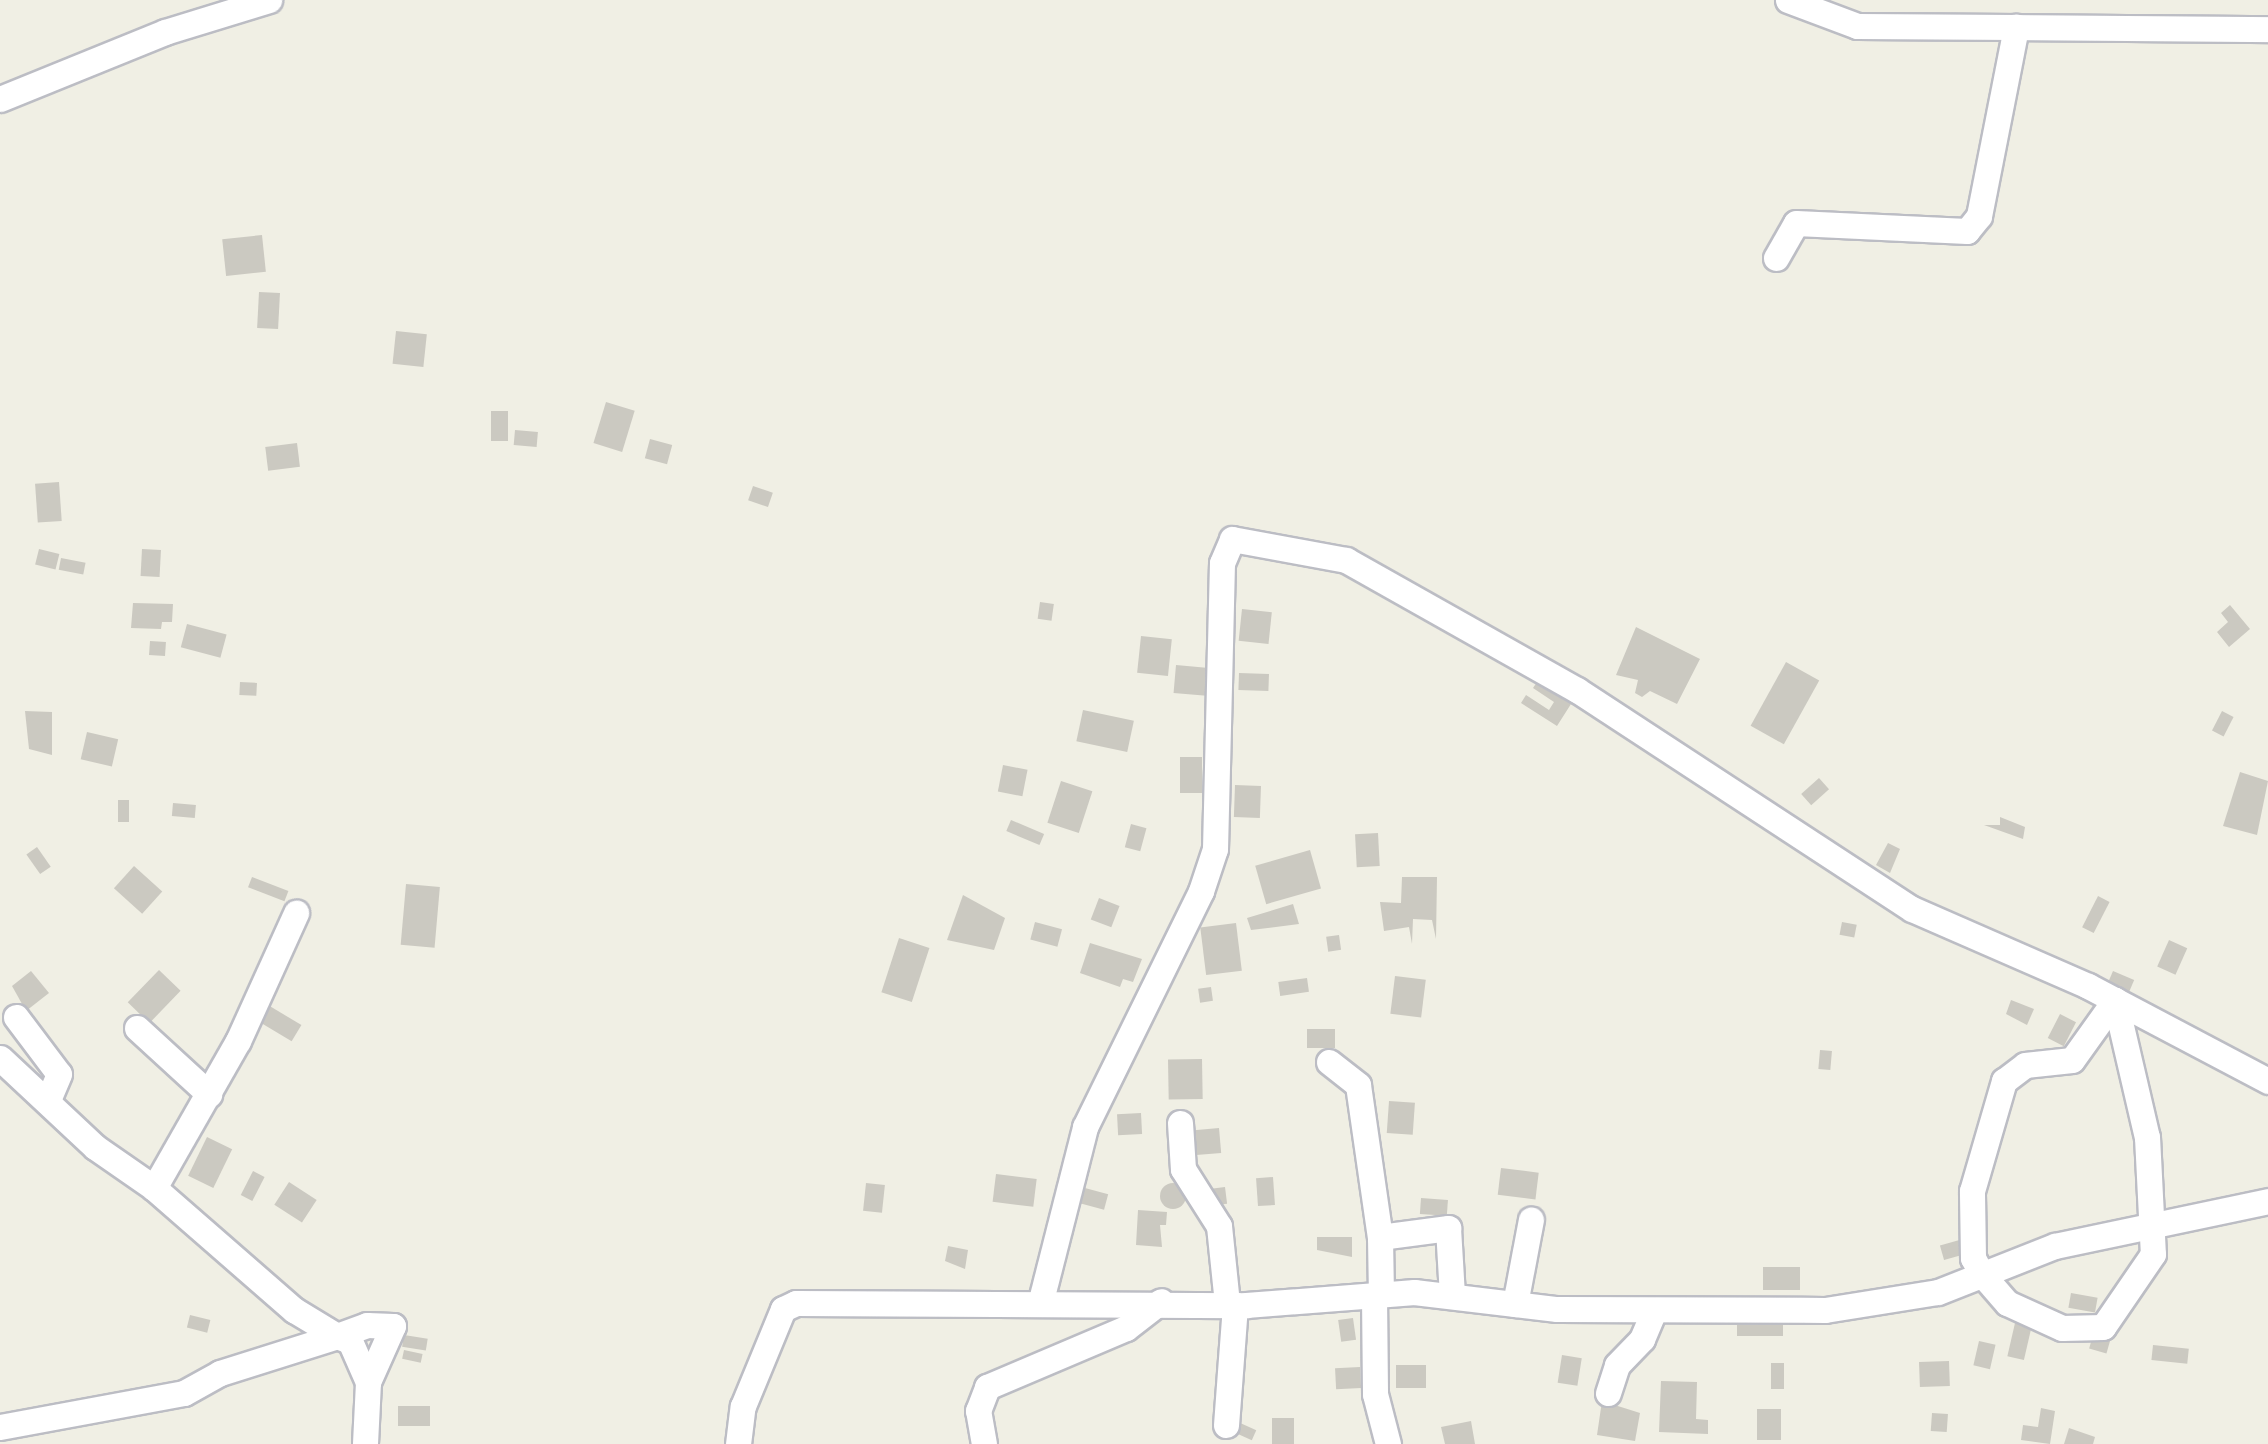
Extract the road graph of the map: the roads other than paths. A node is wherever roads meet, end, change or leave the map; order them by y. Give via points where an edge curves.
1 (269, 0) edge
2 (1788, 0) edge
3 (2016, 27) junction
4 (2268, 29) edge
5 (0, 99) edge
6 (1776, 258) dead end
7 (296, 913) dead end
8 (2115, 1000) junction
9 (16, 1018) dead end
10 (137, 1028) dead end
11 (0, 1058) edge
12 (1329, 1062) dead end
13 (2268, 1080) edge
14 (209, 1094) junction
15 (48, 1100) junction
16 (1180, 1123) dead end
17 (154, 1188) junction
18 (2268, 1200) edge
19 (1531, 1219) dead end
20 (2146, 1227) junction
21 (1380, 1237) junction
22 (1981, 1273) junction
23 (1378, 1295) junction
24 (1452, 1296) junction
25 (1041, 1300) junction
26 (1161, 1302) junction
27 (1231, 1304) junction
28 (1515, 1304) junction
29 (1654, 1311) junction
30 (337, 1336) junction
31 (368, 1382) junction
32 (1608, 1393) dead end
33 (1226, 1425) dead end
34 (0, 1426) edge
35 (365, 1444) edge
36 (738, 1444) edge
37 (984, 1444) edge
38 (1388, 1444) edge

1 - 5 street via 165,32
2 - 3 street via 1857,26
3 - 4 street
3 - 6 street via 1980,216 1967,231 1796,224
7 - 14 street
8 - 13 street
8 - 20 street via 2147,1137
8 - 22 street via 2072,1060 2025,1066 2004,1081 1972,1191 1972,1258
8 - 25 street via 1912,909 1577,690 1346,560 1232,539 1222,563 1215,850 1085,1127
9 - 15 street via 58,1074
10 - 14 street
11 - 15 street
12 - 21 street via 1358,1086
14 - 17 street
15 - 17 street via 95,1147
16 - 27 street via 1182,1169 1218,1226
17 - 30 street via 294,1310
18 - 20 street
19 - 28 street
20 - 22 street via 2056,1246
20 - 22 street via 2153,1254 2104,1327 2062,1328 2030,1314 2007,1303
21 - 23 street
21 - 24 street via 1448,1228
22 - 29 street via 1890,1303
23 - 24 street
23 - 27 street
23 - 38 street via 1375,1394
24 - 28 street
25 - 26 street
25 - 36 street via 796,1303 783,1309 743,1406
26 - 27 street
26 - 37 street via 1126,1328 988,1386 978,1411
27 - 33 street
28 - 29 street
29 - 32 street
30 - 31 street via 350,1341
30 - 31 street via 393,1326
30 - 34 street via 220,1373 184,1393
31 - 35 street

